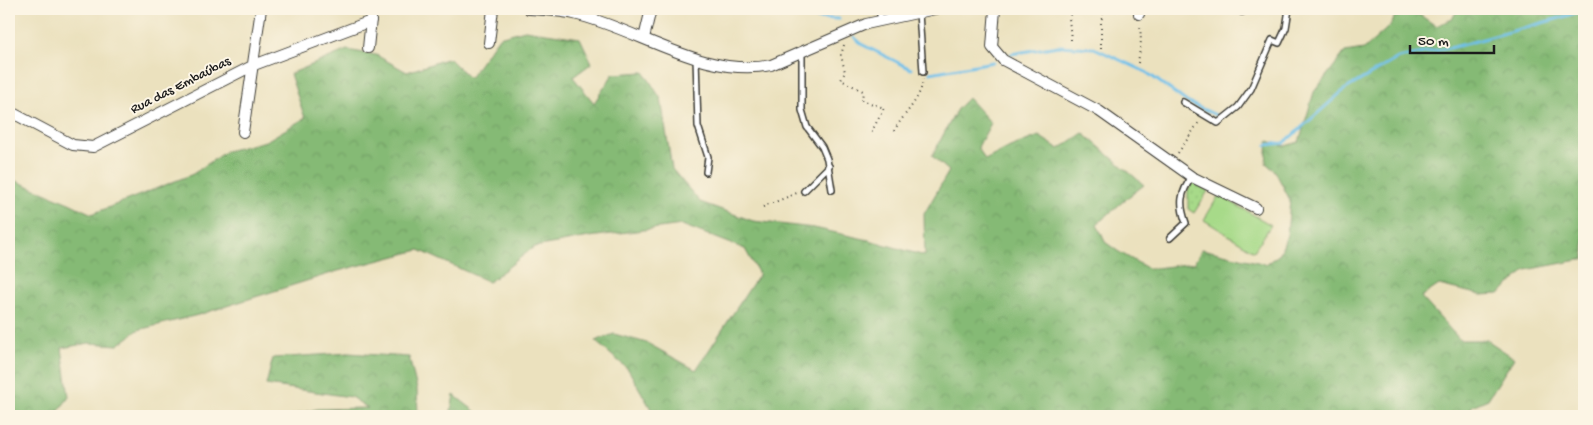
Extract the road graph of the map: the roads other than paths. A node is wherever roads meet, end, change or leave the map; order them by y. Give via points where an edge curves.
1 (261, 9) edge
2 (372, 9) edge
3 (493, 9) edge
4 (529, 9) edge
5 (651, 9) edge
6 (880, 9) edge
7 (935, 9) edge
8 (994, 9) edge
9 (1290, 9) edge
10 (919, 13) junction
11 (371, 21) junction
12 (881, 21) junction
13 (644, 38) junction
14 (490, 43) dead end
15 (368, 48) dead end
16 (802, 51) junction
17 (696, 58) junction
18 (254, 65) junction
19 (922, 72) road end
20 (1183, 102) dead end
21 (9, 110) edge
22 (243, 132) dead end
23 (829, 166) junction
24 (706, 172) dead end
25 (1192, 176) junction
26 (832, 190) dead end
27 (804, 191) road end
28 (1256, 208) dead end
29 (1170, 238) dead end

1 - 18 street
2 - 11 street
3 - 14 street
4 - 13 street via 574,14
5 - 13 street
6 - 12 lane
7 - 10 street
8 - 25 street via 992,47 1003,60 1100,111
9 - 20 lane via 1280,43 1272,40 1254,82 1238,107 1218,123
10 - 12 street
10 - 19 lane
11 - 15 street
11 - 18 street, Rua das Embaúbas
12 - 16 street via 866,24
13 - 17 street
16 - 17 street via 758,68
16 - 23 lane via 804,119 822,147
17 - 24 lane via 698,126 708,156
18 - 21 street, Rua das Embaúbas via 93,146 73,145
18 - 22 street
23 - 26 lane
23 - 27 lane
25 - 28 street
25 - 29 lane via 1184,187 1181,210 1186,223

